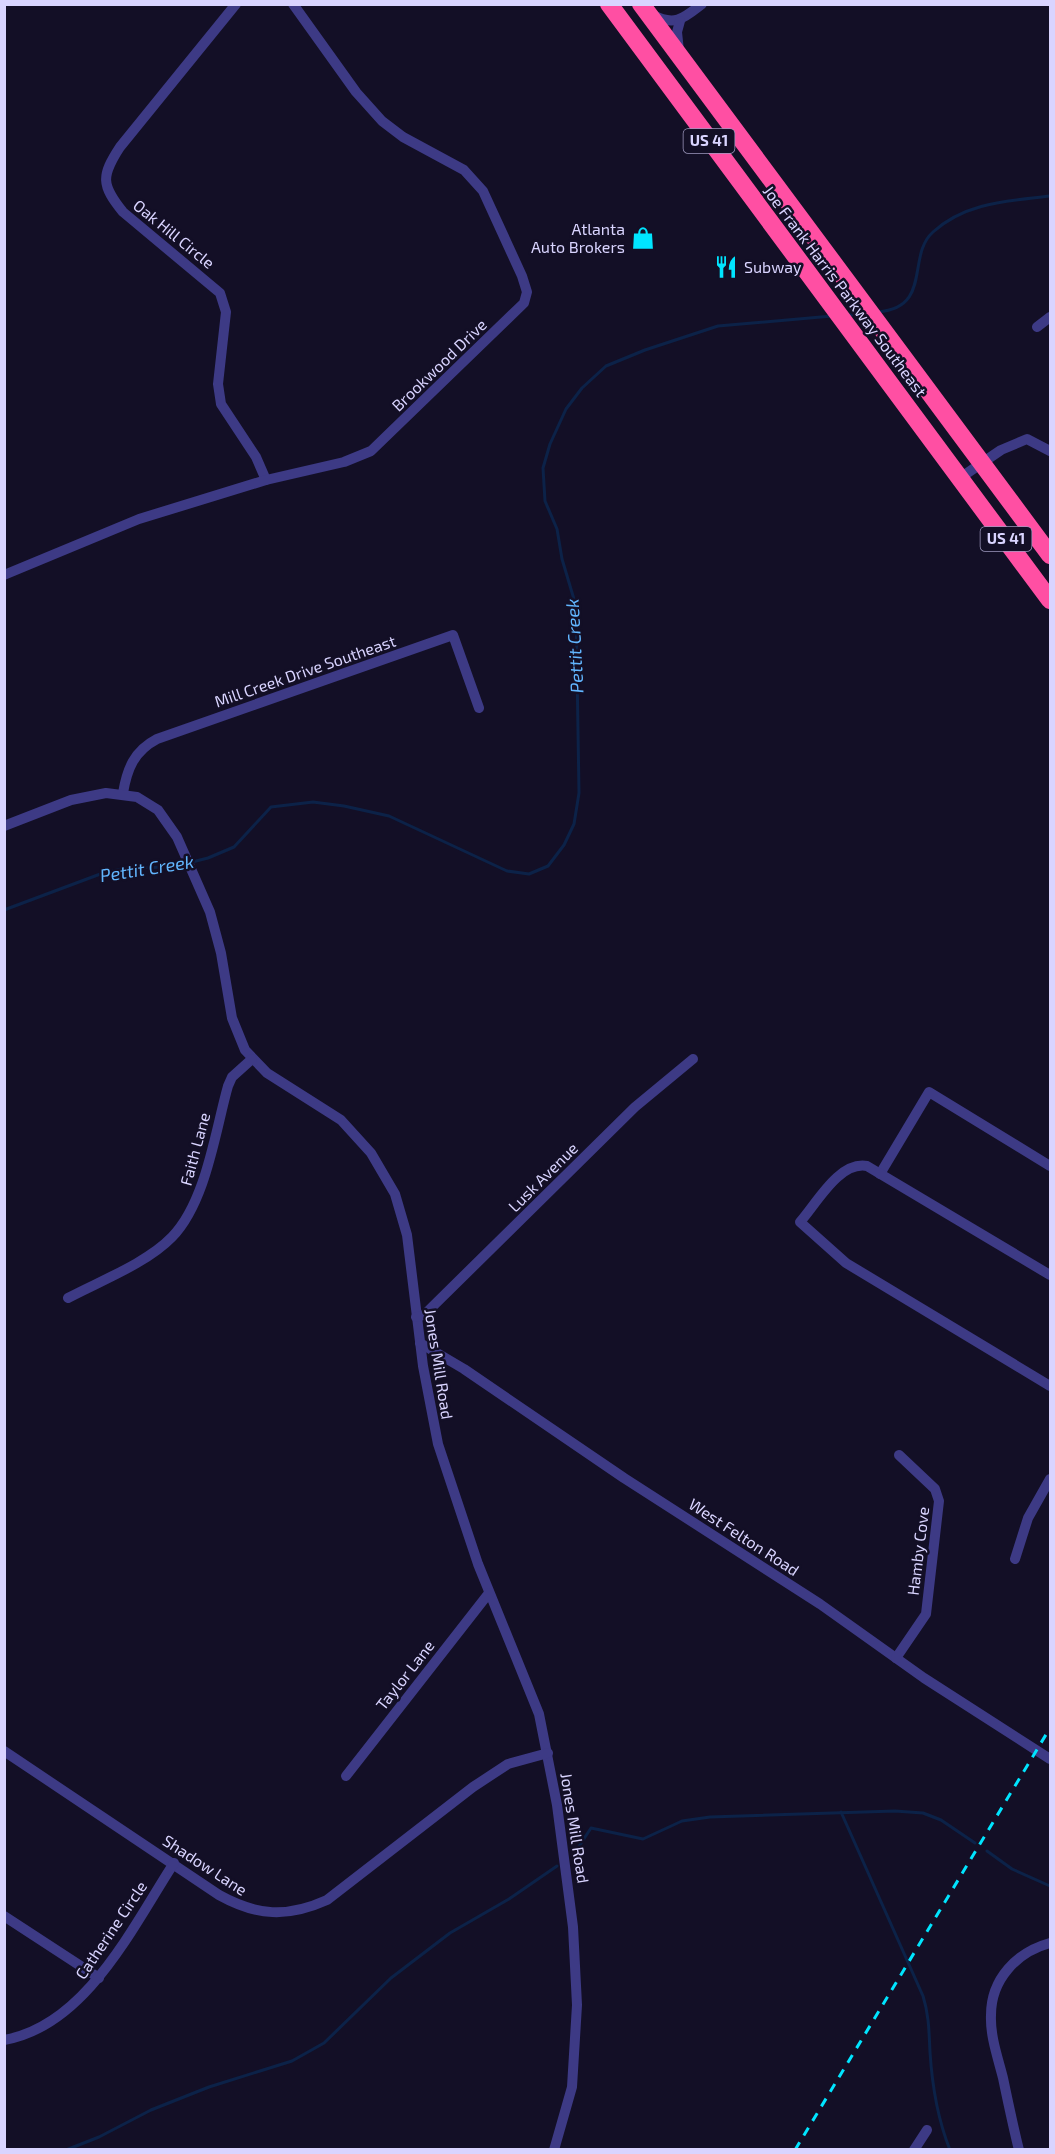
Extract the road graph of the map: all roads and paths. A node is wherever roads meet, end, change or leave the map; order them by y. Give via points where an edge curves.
1 (236, 4) edge
2 (293, 4) edge
3 (609, 4) edge
4 (702, 4) edge
5 (641, 7) edge
6 (680, 21) junction
7 (681, 59) junction
8 (1050, 317) edge
9 (1037, 327) dead end
10 (1050, 451) edge
11 (981, 463) junction
12 (960, 478) junction
13 (266, 480) junction
14 (1050, 555) edge
15 (4, 575) edge
16 (1050, 600) edge
17 (479, 708) dead end
18 (123, 793) junction
19 (4, 826) edge
20 (252, 1059) junction
21 (693, 1059) dead end
22 (1050, 1166) edge
23 (880, 1174) junction
24 (1050, 1275) edge
25 (68, 1298) dead end
26 (416, 1317) junction
27 (420, 1343) junction
28 (1050, 1386) edge
29 (899, 1455) dead end
30 (1050, 1479) edge
31 (1015, 1559) dead end
32 (489, 1593) junction
33 (896, 1658) junction
34 (4, 1751) edge
35 (548, 1753) junction
36 (1050, 1759) edge
37 (346, 1776) dead end
38 (174, 1863) junction
39 (4, 1916) edge
40 (1050, 1943) edge
41 (99, 1978) junction
42 (4, 2040) edge
43 (927, 2130) dead end
44 (554, 2150) edge
45 (914, 2150) edge
46 (1019, 2150) edge

1 - 13 street, Oak Hill Circle via 120,147 105,180 110,197 123,212 220,293 226,312 218,384 221,404 256,457
2 - 13 street, Brookwood Drive via 356,92 382,121 464,170 483,191 527,291 517,312 371,451 344,462
3 - 12 highway, Joe Frank Harris Parkway Southeast / US 41
4 - 6 street
5 - 6 street via 656,17
5 - 7 highway, Joe Frank Harris Parkway Southeast / US 41
6 - 7 street via 677,38
7 - 11 highway, Joe Frank Harris Parkway Southeast / US 41
8 - 9 street
10 - 11 street via 1027,439
11 - 12 street
11 - 14 highway, Joe Frank Harris Parkway Southeast / US 41
12 - 16 highway, Joe Frank Harris Parkway Southeast / US 41
13 - 15 street, Brookwood Drive via 139,519
17 - 18 street, Mill Creek Drive Southeast via 453,635 144,746 126,771
18 - 19 street, Jones Mill Road via 71,800
18 - 20 street, Jones Mill Road via 154,806 177,837 215,926 235,1027
20 - 25 street, Faith Lane via 232,1077 198,1198 173,1236 150,1254
20 - 26 street, Jones Mill Road via 267,1073 336,1116 377,1161 402,1214
21 - 26 street, Lusk Avenue via 635,1107 424,1315
22 - 23 street via 929,1092
23 - 24 street
23 - 28 street via 867,1166 850,1167 801,1222 846,1263
26 - 27 street, Jones Mill Road
27 - 32 street, Jones Mill Road via 438,1444
27 - 33 street, West Felton Road via 820,1604
29 - 33 street, Hamby Cove via 935,1489 939,1501 926,1614
30 - 31 street via 1028,1518
32 - 35 street, Jones Mill Road via 539,1714
32 - 37 street, Taylor Lane
33 - 36 street, West Felton Road
34 - 38 street, Shadow Lane
35 - 38 street, Shadow Lane via 508,1764 351,1884 312,1907 276,1914 240,1907
35 - 44 street, Jones Mill Road via 569,1885 577,2005 572,2087
38 - 41 street, Catherine Circle
39 - 41 street
40 - 46 street via 1026,1952 1008,1969 993,1997 993,2035
41 - 42 street, Catherine Circle via 80,2000 47,2023 20,2038
43 - 45 street

